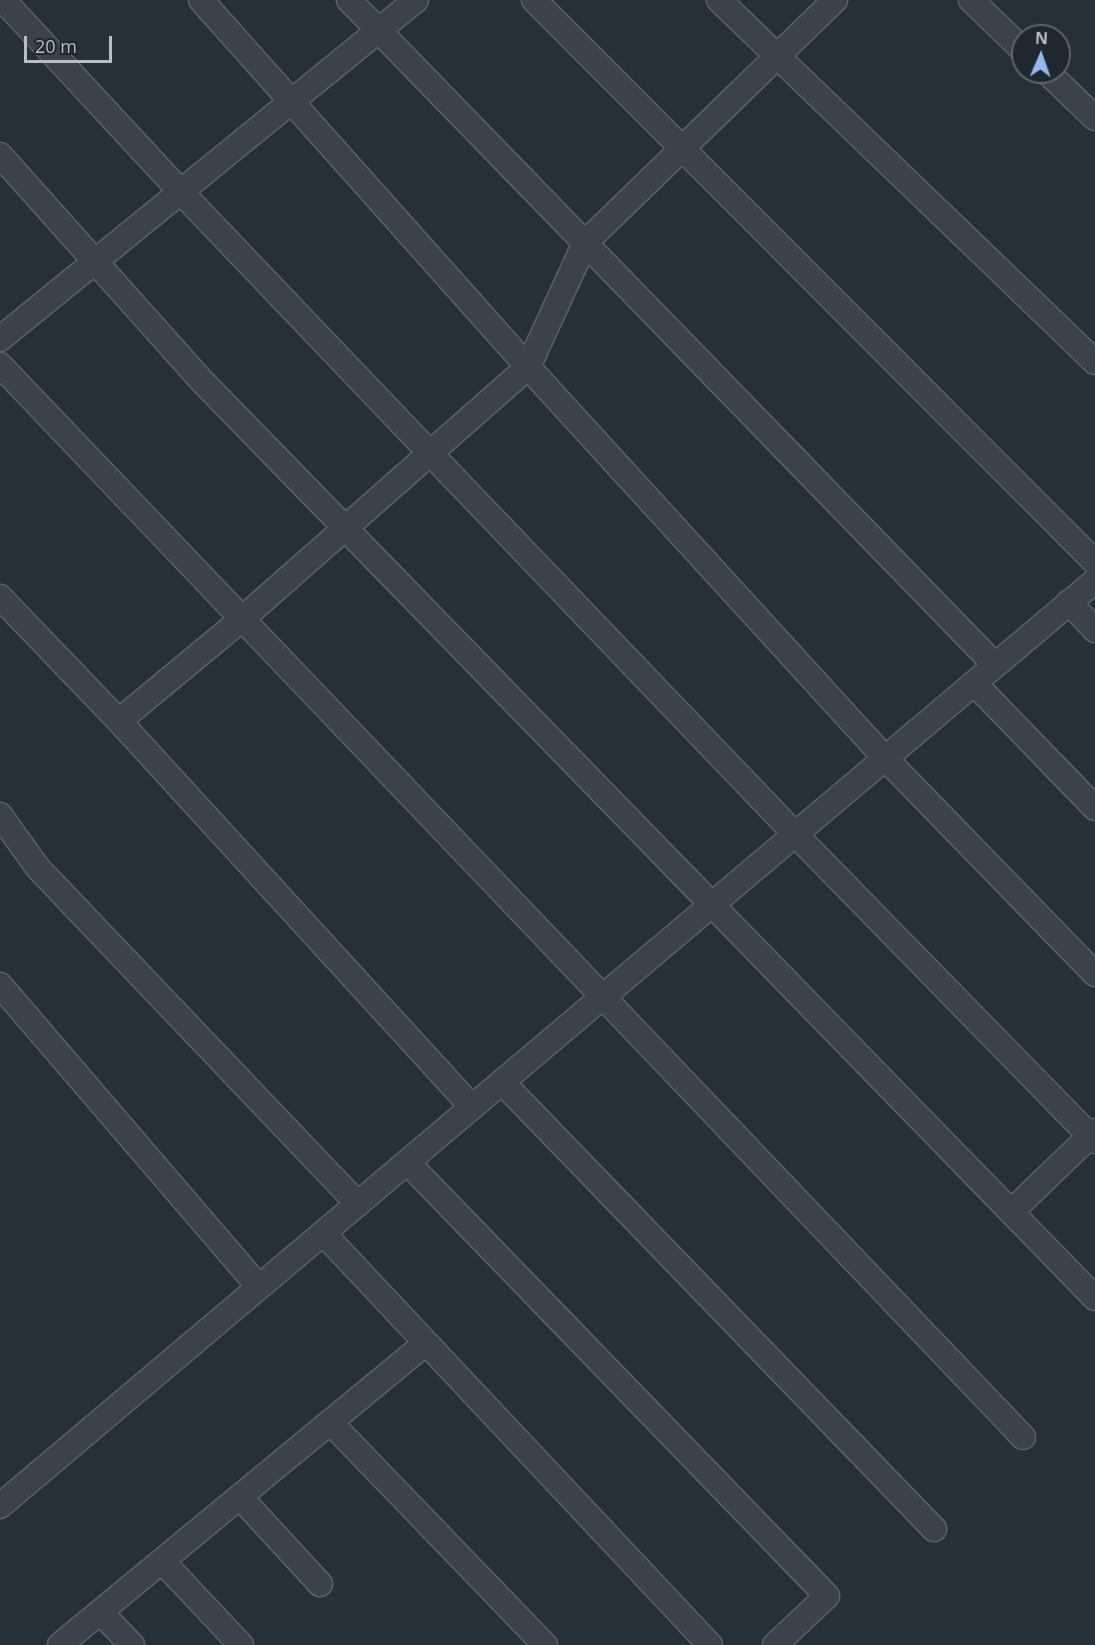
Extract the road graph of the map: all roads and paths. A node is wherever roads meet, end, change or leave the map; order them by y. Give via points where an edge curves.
1 (201, 0) edge
2 (348, 0) edge
3 (416, 0) edge
4 (534, 0) edge
5 (719, 0) edge
6 (835, 0) edge
7 (971, 0) edge
8 (7, 5) edge
9 (378, 30) junction
10 (1011, 38) edge
11 (778, 56) junction
12 (1060, 84) edge
13 (291, 101) junction
14 (1095, 118) edge
15 (682, 149) junction
16 (0, 155) edge
17 (181, 192) junction
18 (585, 243) junction
19 (95, 262) junction
20 (0, 339) edge
21 (1095, 362) edge
22 (0, 365) edge
23 (528, 367) junction
24 (430, 453) junction
25 (345, 528) junction
26 (1095, 562) edge
27 (1095, 580) edge
28 (0, 597) edge
29 (1069, 602) junction
30 (242, 619) junction
31 (1095, 630) edge
32 (994, 665) junction
33 (974, 683) junction
34 (119, 721) junction
35 (885, 758) junction
36 (1095, 808) edge
37 (0, 815) edge
38 (795, 834) junction
39 (712, 904) junction
40 (1095, 974) edge
41 (0, 985) edge
42 (602, 998) junction
43 (502, 1082) junction
44 (472, 1107) junction
45 (1093, 1136) edge
46 (408, 1162) junction
47 (358, 1204) junction
48 (1011, 1212) junction
49 (323, 1233) junction
50 (259, 1287) junction
51 (1095, 1298) edge
52 (426, 1343) junction
53 (330, 1422) junction
54 (1023, 1437) dead end
55 (240, 1497) junction
56 (0, 1506) edge
57 (934, 1529) dead end
58 (162, 1561) junction
59 (320, 1584) dead end
60 (100, 1612) junction
61 (60, 1645) edge
62 (132, 1645) edge
63 (241, 1645) edge
64 (546, 1645) edge
65 (710, 1645) edge
66 (776, 1645) edge

1 - 13 street
2 - 9 street
3 - 9 street
4 - 15 street
5 - 11 street
6 - 11 street
7 - 10 street
8 - 17 street
9 - 13 street
9 - 18 street
11 - 15 street
11 - 21 street
12 - 14 street
13 - 17 street
13 - 23 street
15 - 18 street
15 - 26 street
16 - 19 street
17 - 19 street
17 - 24 street
18 - 23 street
18 - 32 street
19 - 20 street
19 - 25 street via 201,380
22 - 30 street
23 - 24 street
23 - 35 street
24 - 25 street
24 - 38 street
25 - 30 street
25 - 39 street
27 - 29 street
28 - 34 street
29 - 31 street
29 - 32 street
30 - 34 street
30 - 42 street
32 - 33 street
33 - 35 street
33 - 36 street
34 - 44 street
35 - 38 street
35 - 40 street
37 - 47 street via 38,868
38 - 39 street
38 - 45 street
39 - 42 street
39 - 48 street
41 - 50 street
42 - 43 street
42 - 54 street
43 - 44 street
43 - 57 street
44 - 46 street
45 - 48 street
46 - 47 street
46 - 66 street via 827,1596
47 - 49 street
48 - 51 street
49 - 50 street
49 - 52 street
50 - 56 street
52 - 53 street
52 - 65 street
53 - 55 street
53 - 64 street
55 - 58 street
55 - 59 street
58 - 60 street
58 - 63 street
60 - 61 street
60 - 62 street

